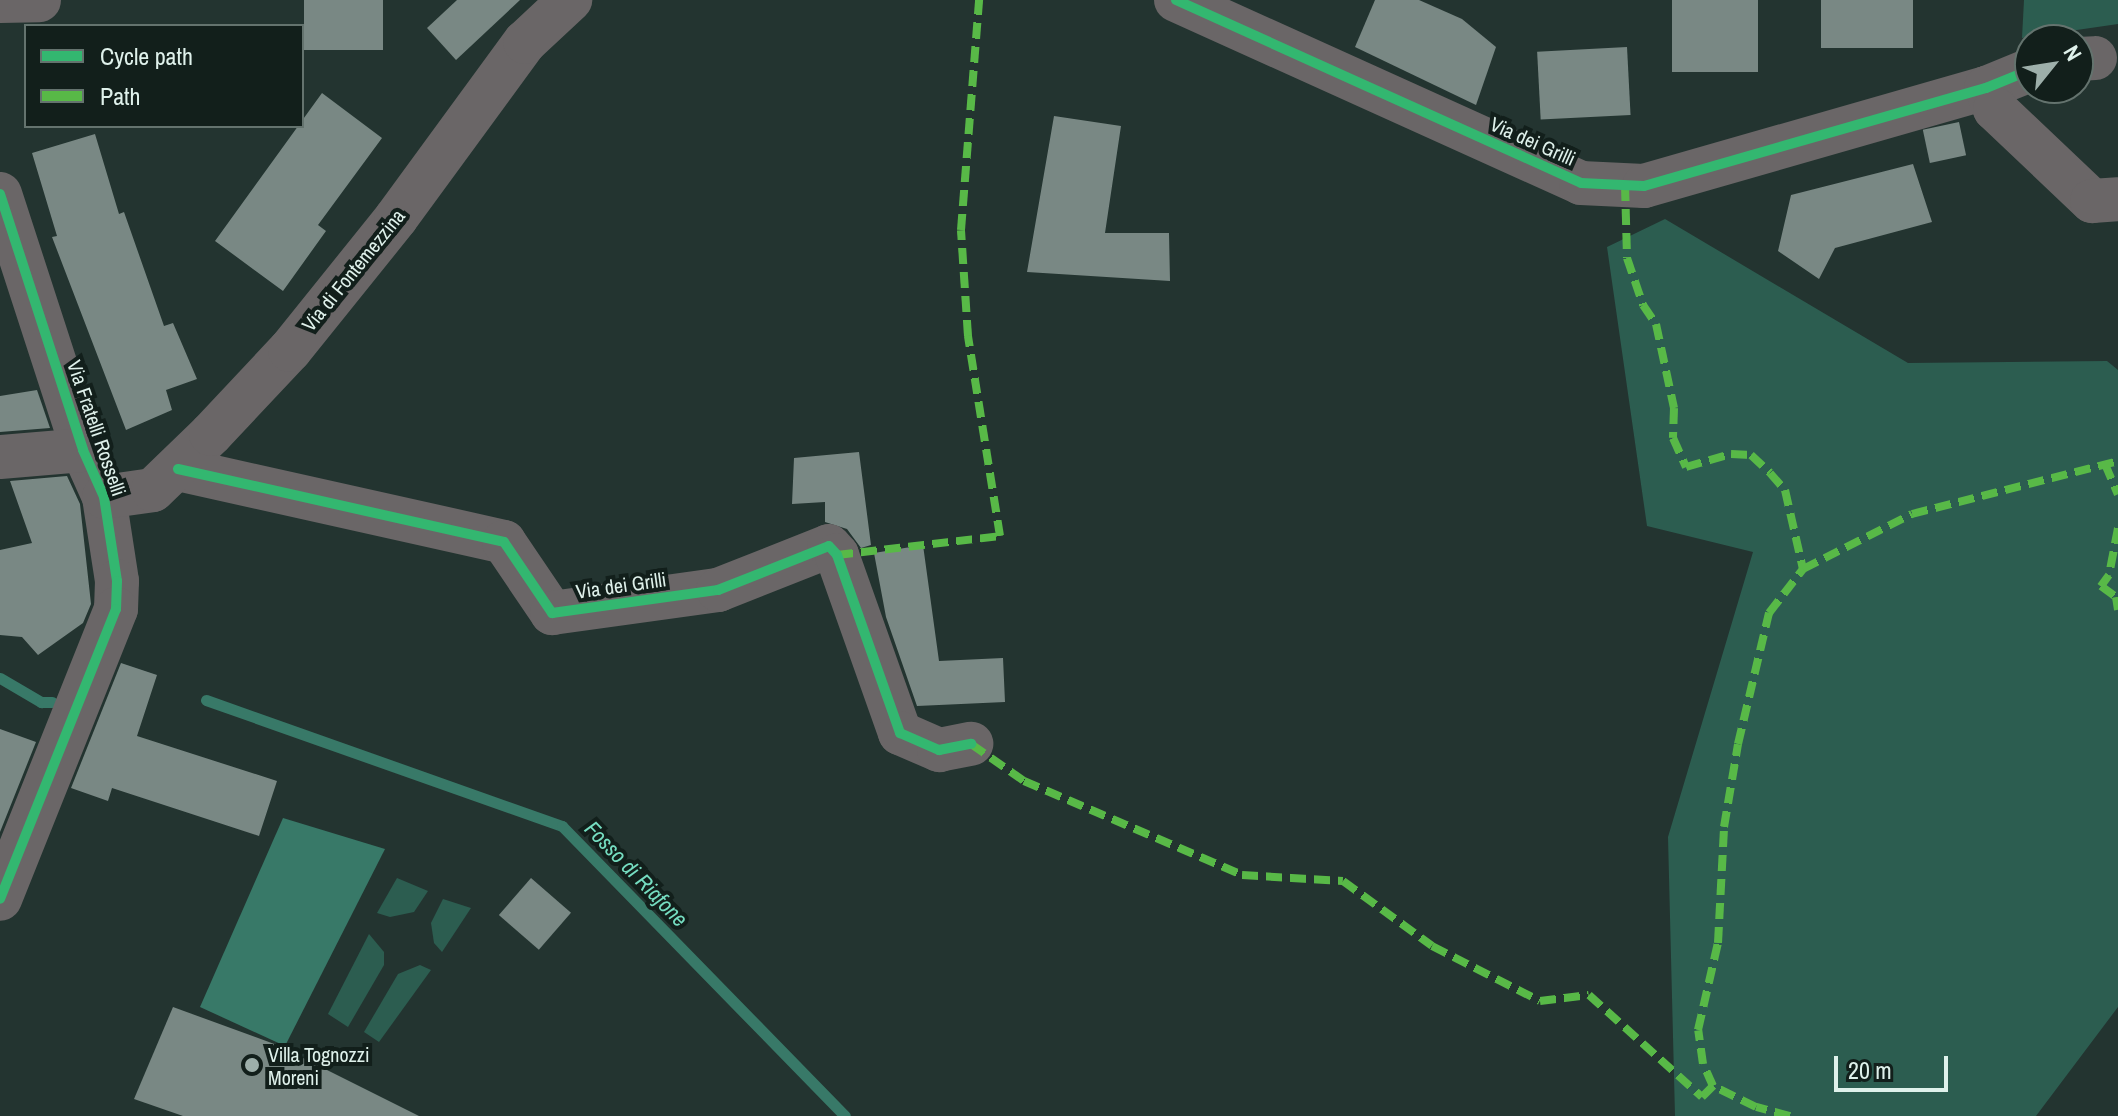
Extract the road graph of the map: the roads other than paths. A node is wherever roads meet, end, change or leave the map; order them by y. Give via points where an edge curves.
1 (39, 0) edge
2 (570, 0) edge
3 (1176, 0) edge
4 (0, 1) edge
5 (1237, 12) edge
6 (2014, 77) edge
7 (1986, 88) junction
8 (0, 194) edge
9 (2118, 199) edge
10 (83, 450) junction
11 (0, 457) edge
12 (178, 469) junction
13 (104, 497) junction
14 (971, 744) dead end
15 (0, 899) edge

1 - 4 street
2 - 12 street, Via di Fontemezzina via 525,42 396,218 290,350
3 - 5 street, Via dei Grilli
5 - 7 street, Via dei Grilli via 1581,183 1644,186
6 - 7 street, Via dei Grilli
7 - 9 street via 1995,109 2092,201
8 - 10 street, Via Fratelli Rosselli
10 - 11 street
10 - 13 street, Via Fratelli Rosselli
12 - 13 street, Via di Fontemezzina via 153,490
12 - 14 street, Via dei Grilli via 504,542 552,613 718,590 829,546 837,555 900,733 939,750
13 - 15 street, Via Fratelli Rosselli via 116,609

